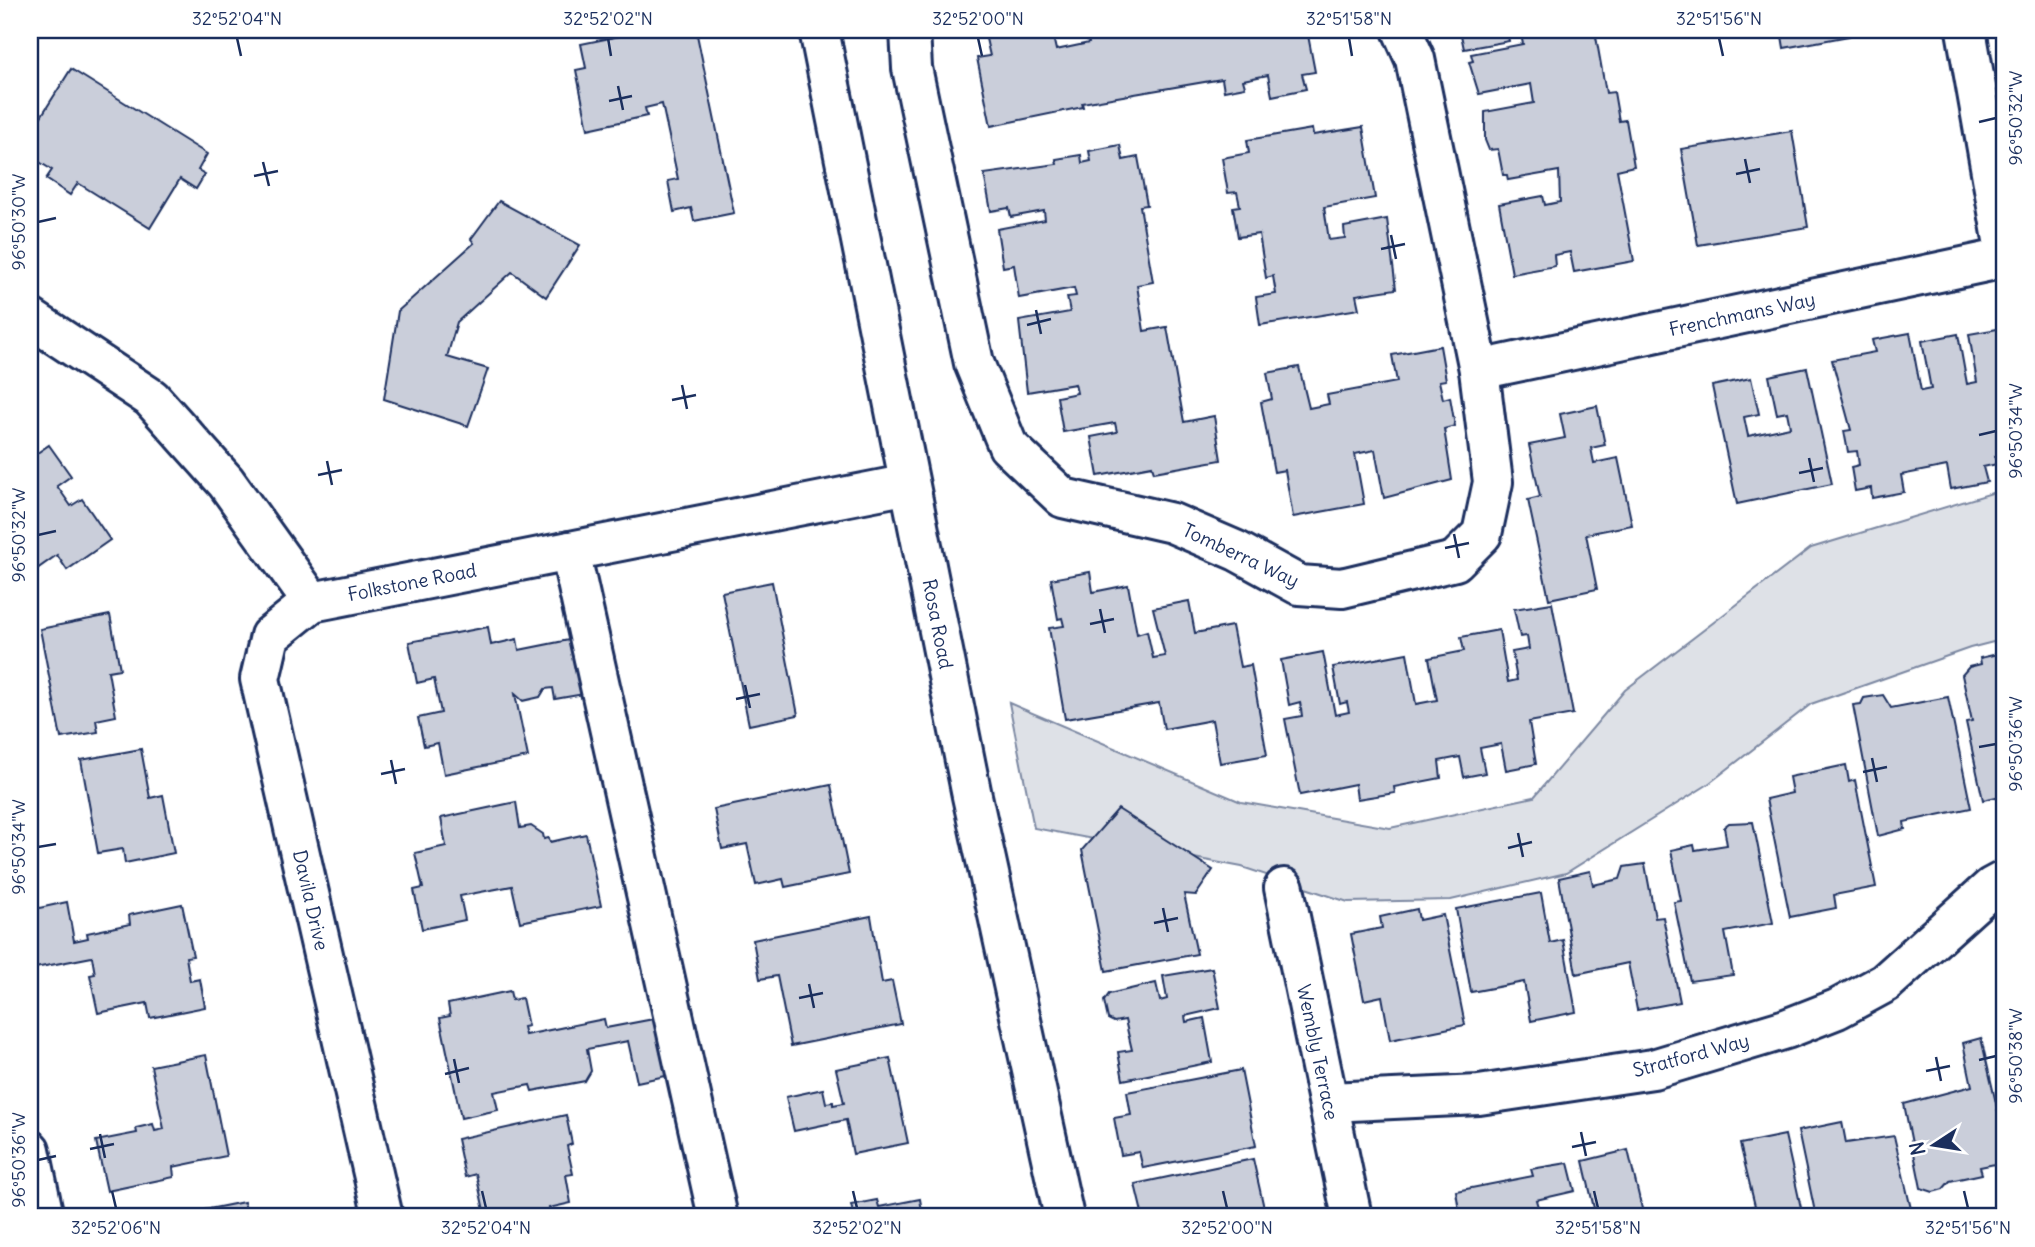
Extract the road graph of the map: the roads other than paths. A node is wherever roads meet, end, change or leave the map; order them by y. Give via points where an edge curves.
1 (820, 30) edge
2 (910, 30) edge
3 (1402, 30) edge
4 (1966, 30) edge
5 (2005, 251) edge
6 (2005, 258) edge
7 (30, 318) edge
8 (1479, 370) junction
9 (909, 484) junction
10 (570, 551) junction
11 (312, 602) junction
12 (2005, 880) edge
13 (1284, 888) dead end
14 (1329, 1102) junction
15 (30, 1150) edge
16 (44, 1217) edge
17 (383, 1217) edge
18 (718, 1217) edge
19 (1065, 1217) edge
20 (1352, 1217) edge

1 - 9 street, Rosa Road
2 - 8 street, Tomberra Way via 912,68 974,363 1008,446 1063,498 1172,523 1299,585 1342,588 1455,561 1482,534 1493,482
3 - 8 street, Tomberra Way via 1415,59
4 - 5 street
6 - 8 street, Frenchmans Way
7 - 11 street via 151,398 226,482
9 - 10 street, Folkstone Road
9 - 19 street, Rosa Road
10 - 11 street, Folkstone Road
10 - 18 street
11 - 17 street, Davila Drive via 270,636 260,679
12 - 14 street, Stratford Way via 1885,983 1786,1029 1653,1069 1479,1095
13 - 14 street, Wembly Terrace
14 - 20 street, Wembly Terrace
15 - 16 street

